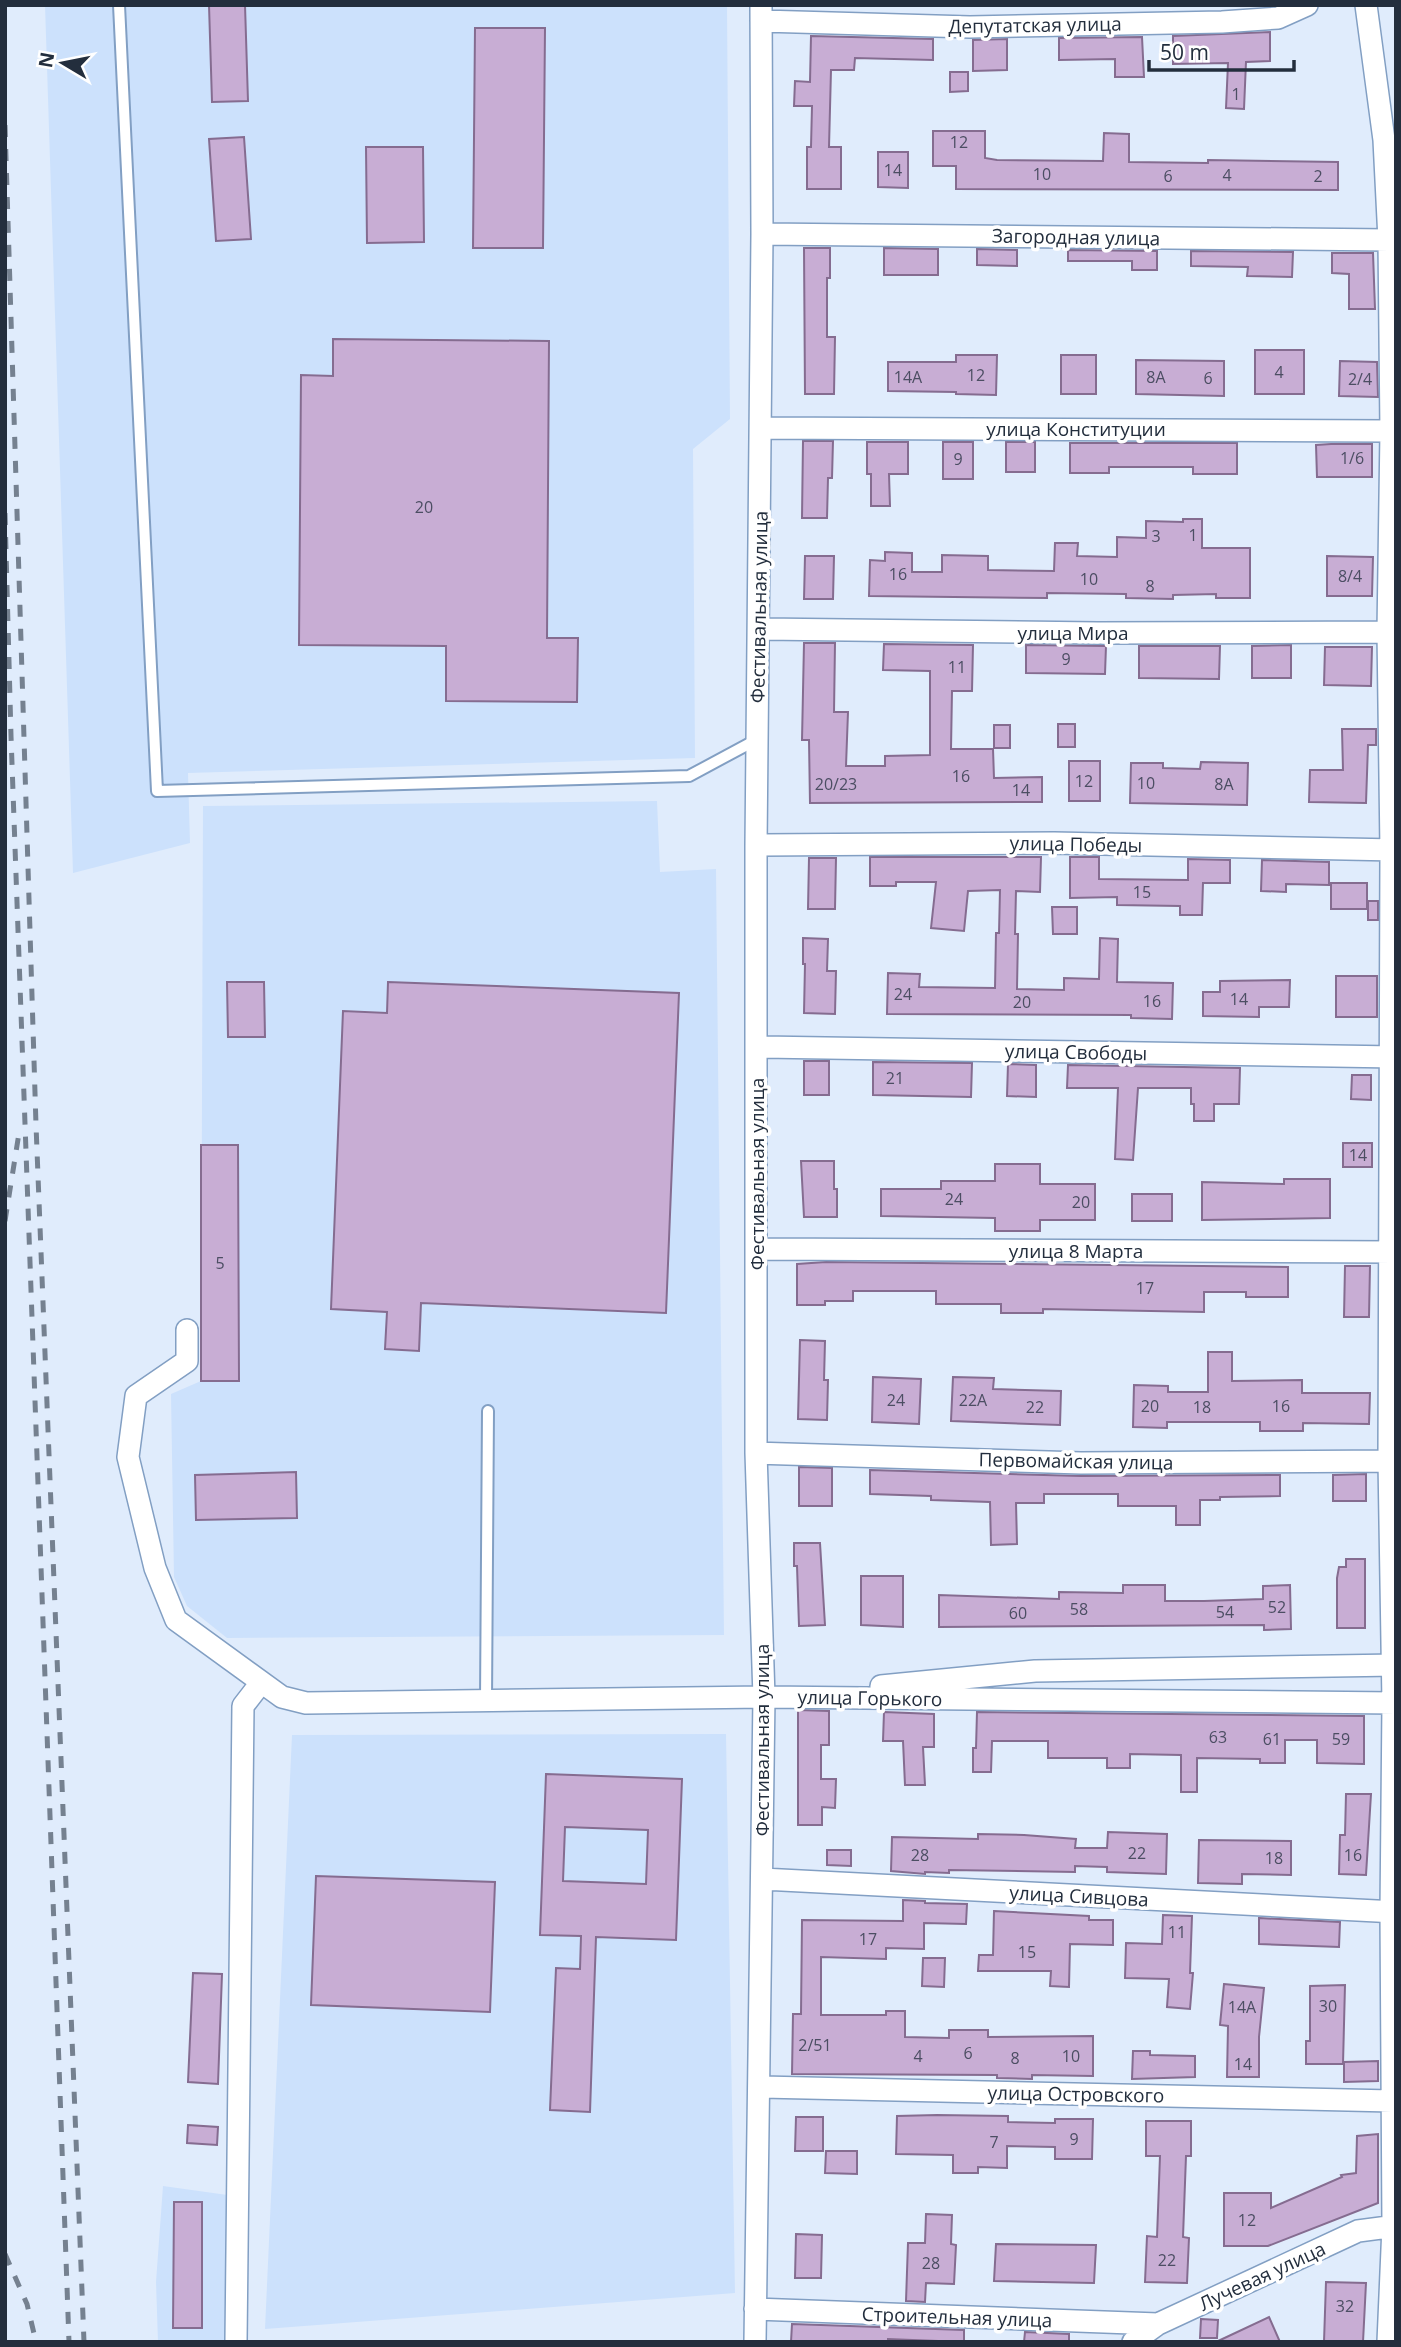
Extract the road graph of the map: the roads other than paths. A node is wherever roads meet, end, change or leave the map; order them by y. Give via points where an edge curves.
1 (119, 5) edge
2 (1307, 5) edge
3 (1366, 5) edge
4 (761, 13) edge
5 (762, 234) junction
6 (1389, 240) junction
7 (761, 428) junction
8 (1391, 431) junction
9 (1391, 626) edge
10 (759, 629) junction
11 (758, 740) junction
12 (756, 845) junction
13 (1394, 850) edge
14 (757, 1047) junction
15 (1394, 1057) edge
16 (757, 1249) junction
17 (1393, 1252) edge
18 (187, 1330) dead end
19 (488, 1411) dead end
20 (756, 1453) junction
21 (1392, 1461) edge
22 (1394, 1665) edge
23 (260, 1684) junction
24 (764, 1697) junction
25 (486, 1700) junction
26 (1395, 1703) edge
27 (762, 1879) junction
28 (1393, 1912) edge
29 (760, 2087) junction
30 (1392, 2101) junction
31 (1395, 2227) edge
32 (755, 2309) junction
33 (1158, 2324) junction
34 (236, 2342) edge
35 (755, 2342) edge
36 (1133, 2342) edge
37 (1388, 2342) edge

1 - 11 lane via 156,791 689,776
2 - 4 street, Депутатская улица via 1278,18 1223,22 970,27
3 - 6 street via 1384,140
4 - 5 street, Фестивальная улица
5 - 6 street, Загородная улица
5 - 7 street, Фестивальная улица
6 - 8 street
7 - 8 street, улица Конституции
7 - 10 street, Фестивальная улица
8 - 9 street
9 - 10 street, улица Мира via 1098,633
9 - 13 street
10 - 11 street, Фестивальная улица
11 - 12 street, Фестивальная улица
12 - 13 street, улица Победы via 1054,843
12 - 14 street, Фестивальная улица
13 - 15 street
14 - 15 street, улица Свободы
14 - 16 street, Фестивальная улица
15 - 17 street
16 - 17 street, улица 8 Марта
16 - 20 street, Фестивальная улица
17 - 21 street
18 - 23 street via 187,1361 135,1396 128,1457 155,1568 176,1619
19 - 25 lane
20 - 21 street, Первомайская улица via 1081,1463
20 - 24 street, Фестивальная улица
21 - 22 street
22 - 24 street, улица Горького via 1035,1671
22 - 26 street
23 - 25 street via 282,1697 306,1703
23 - 34 street via 243,1706
24 - 25 street
24 - 26 street, улица Горького
24 - 27 street, Фестивальная улица
26 - 28 street
27 - 28 street, улица Сивцова
27 - 29 street, Фестивальная улица
28 - 30 street
29 - 30 street, улица Островского
29 - 32 street, Фестивальная улица
30 - 31 street
31 - 33 street, Лучевая улица via 1358,2231
31 - 37 street
32 - 33 street, Строительная улица
32 - 35 street, Фестивальная улица
33 - 36 street, Лучевая улица

